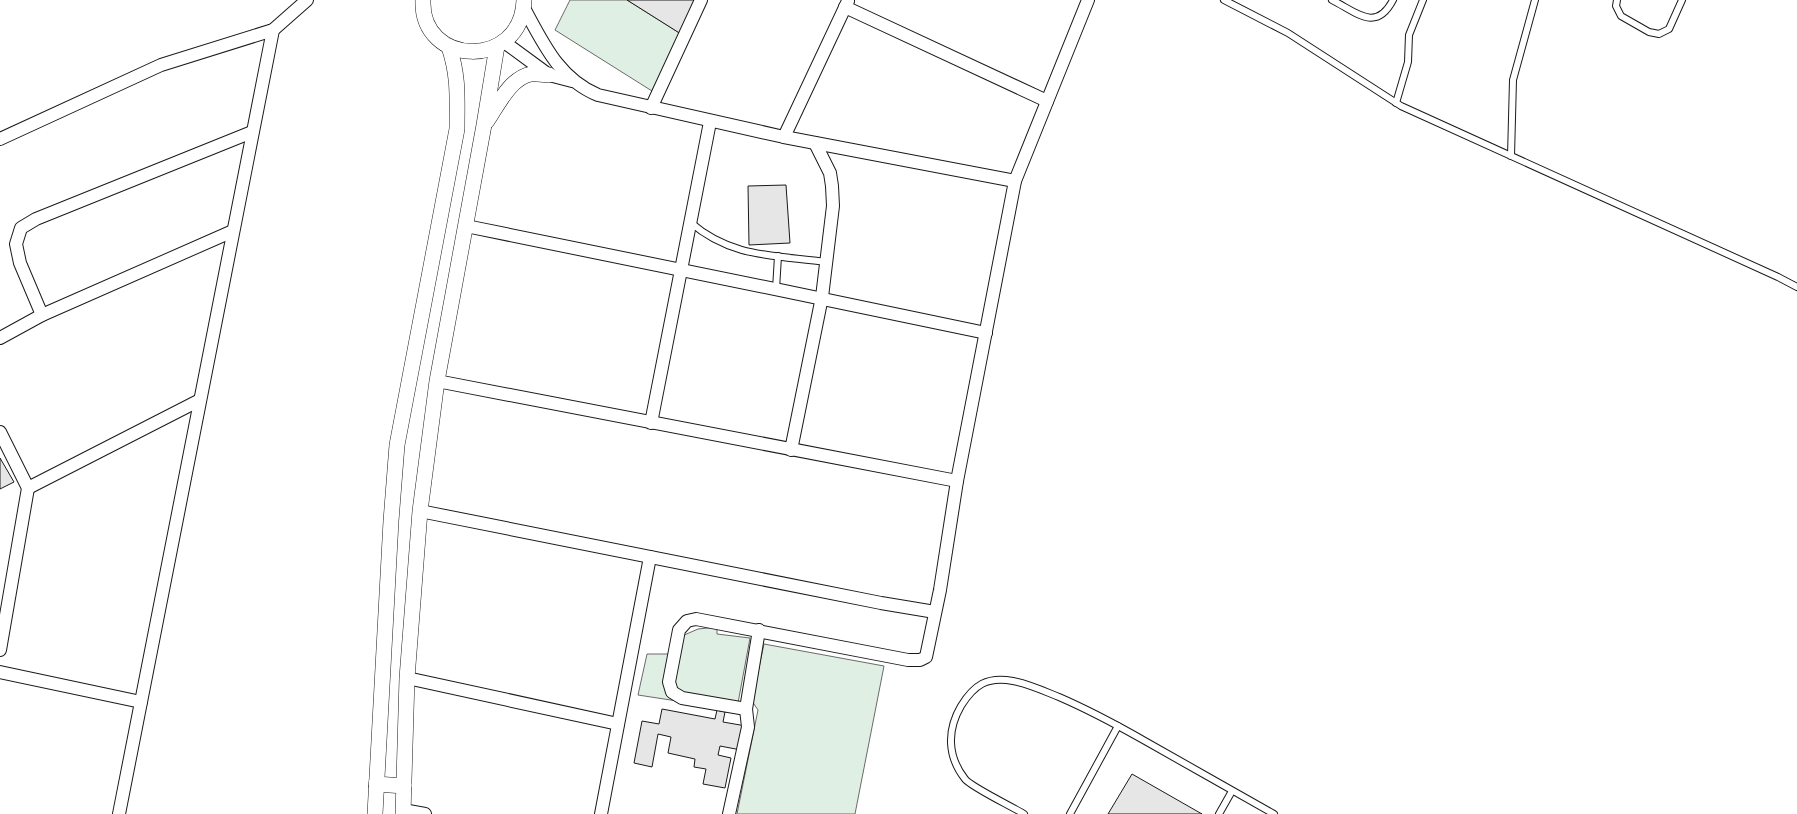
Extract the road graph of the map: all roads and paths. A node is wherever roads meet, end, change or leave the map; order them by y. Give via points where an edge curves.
1 (307, 0) edge
2 (701, 0) edge
3 (1088, 0) edge
4 (1224, 0) edge
5 (1332, 0) edge
6 (1348, 0) edge
7 (1393, 0) edge
8 (1423, 0) edge
9 (1535, 0) edge
10 (1617, 0) edge
11 (1682, 0) edge
12 (421, 3) edge
13 (524, 4) edge
14 (847, 4) edge
15 (1345, 7) junction
16 (273, 30) junction
17 (501, 44) junction
18 (449, 47) junction
19 (549, 75) junction
20 (572, 81) junction
21 (1047, 101) junction
22 (1396, 103) junction
23 (651, 108) junction
24 (710, 122) junction
25 (484, 125) junction
26 (252, 132) junction
27 (784, 137) junction
28 (0, 139) edge
29 (815, 143) junction
30 (1511, 156) junction
31 (1015, 181) junction
32 (690, 222) junction
33 (466, 226) junction
34 (233, 231) junction
35 (778, 256) junction
36 (826, 262) junction
37 (681, 271) junction
38 (1797, 287) edge
39 (776, 289) junction
40 (822, 298) junction
41 (42, 315) junction
42 (986, 333) junction
43 (0, 338) edge
44 (437, 381) junction
45 (200, 400) junction
46 (651, 423) junction
47 (0, 432) edge
48 (791, 450) junction
49 (957, 481) junction
50 (28, 488) junction
51 (420, 511) junction
52 (650, 557) junction
53 (935, 612) junction
54 (759, 630) junction
55 (0, 650) edge
56 (0, 672) edge
57 (407, 678) junction
58 (141, 702) junction
59 (746, 709) junction
60 (618, 724) junction
61 (1118, 726) junction
62 (376, 784) junction
63 (404, 786) junction
64 (1232, 790) junction
65 (403, 812) edge
66 (119, 814) edge
67 (375, 814) edge
68 (425, 814) edge
69 (601, 814) edge
70 (729, 814) edge
71 (1024, 814) edge
72 (1070, 814) edge
73 (1219, 814) edge
74 (1274, 814) edge

1 - 16 street
2 - 23 street
3 - 21 street
4 - 22 lane via 1288,33
5 - 15 lane
6 - 15 lane
7 - 15 lane via 1386,12 1378,18 1368,18
8 - 22 lane via 1409,35 1408,62
9 - 30 lane via 1513,80
10 - 11 lane via 1616,6 1621,16 1649,32 1659,34 1669,29
12 - 18 street via 427,24 436,37
13 - 17 street via 520,22 513,34
13 - 20 street via 549,53
14 - 21 street
14 - 27 street
16 - 26 street
16 - 28 street via 161,65
17 - 18 street via 490,50 476,52 462,52
17 - 19 street
17 - 25 street
18 - 62 street via 456,67 456,129 397,445 390,522
19 - 20 street
19 - 25 street via 531,74 520,78 507,91
20 - 23 street via 598,96
21 - 31 street
22 - 30 lane
23 - 24 street
24 - 27 street
24 - 32 street
25 - 33 street
26 - 34 street
26 - 41 street via 36,219 21,228 16,244 20,263
27 - 29 street
29 - 31 street
29 - 36 street via 830,174 832,186 833,206
30 - 38 lane via 1778,276
31 - 42 street
32 - 35 lane via 710,237 734,248
32 - 37 street
33 - 37 street
33 - 44 street
34 - 41 street
34 - 45 street
35 - 36 lane
35 - 39 lane
36 - 40 street
37 - 39 street
37 - 46 street
39 - 40 street
40 - 42 street
40 - 48 street
41 - 43 street
42 - 49 street
44 - 46 street
44 - 51 street
45 - 50 street
45 - 58 street
46 - 48 street
47 - 50 street
48 - 49 street
49 - 53 street
50 - 55 street
51 - 52 street
51 - 57 street
52 - 53 street
52 - 60 street
53 - 54 street via 926,657 920,660 908,660
54 - 59 street
54 - 59 street via 696,619 687,621 679,630 669,682 672,692 682,698
56 - 58 street
57 - 60 street
57 - 63 street
58 - 66 street
59 - 70 street via 748,727
60 - 69 street
61 - 64 lane
61 - 71 lane via 1035,687 1013,681 993,680 970,692 955,717 951,731 950,747 954,763 966,780
61 - 72 lane
62 - 63 street
62 - 67 street
63 - 65 street
64 - 73 lane
64 - 74 lane
65 - 68 street

